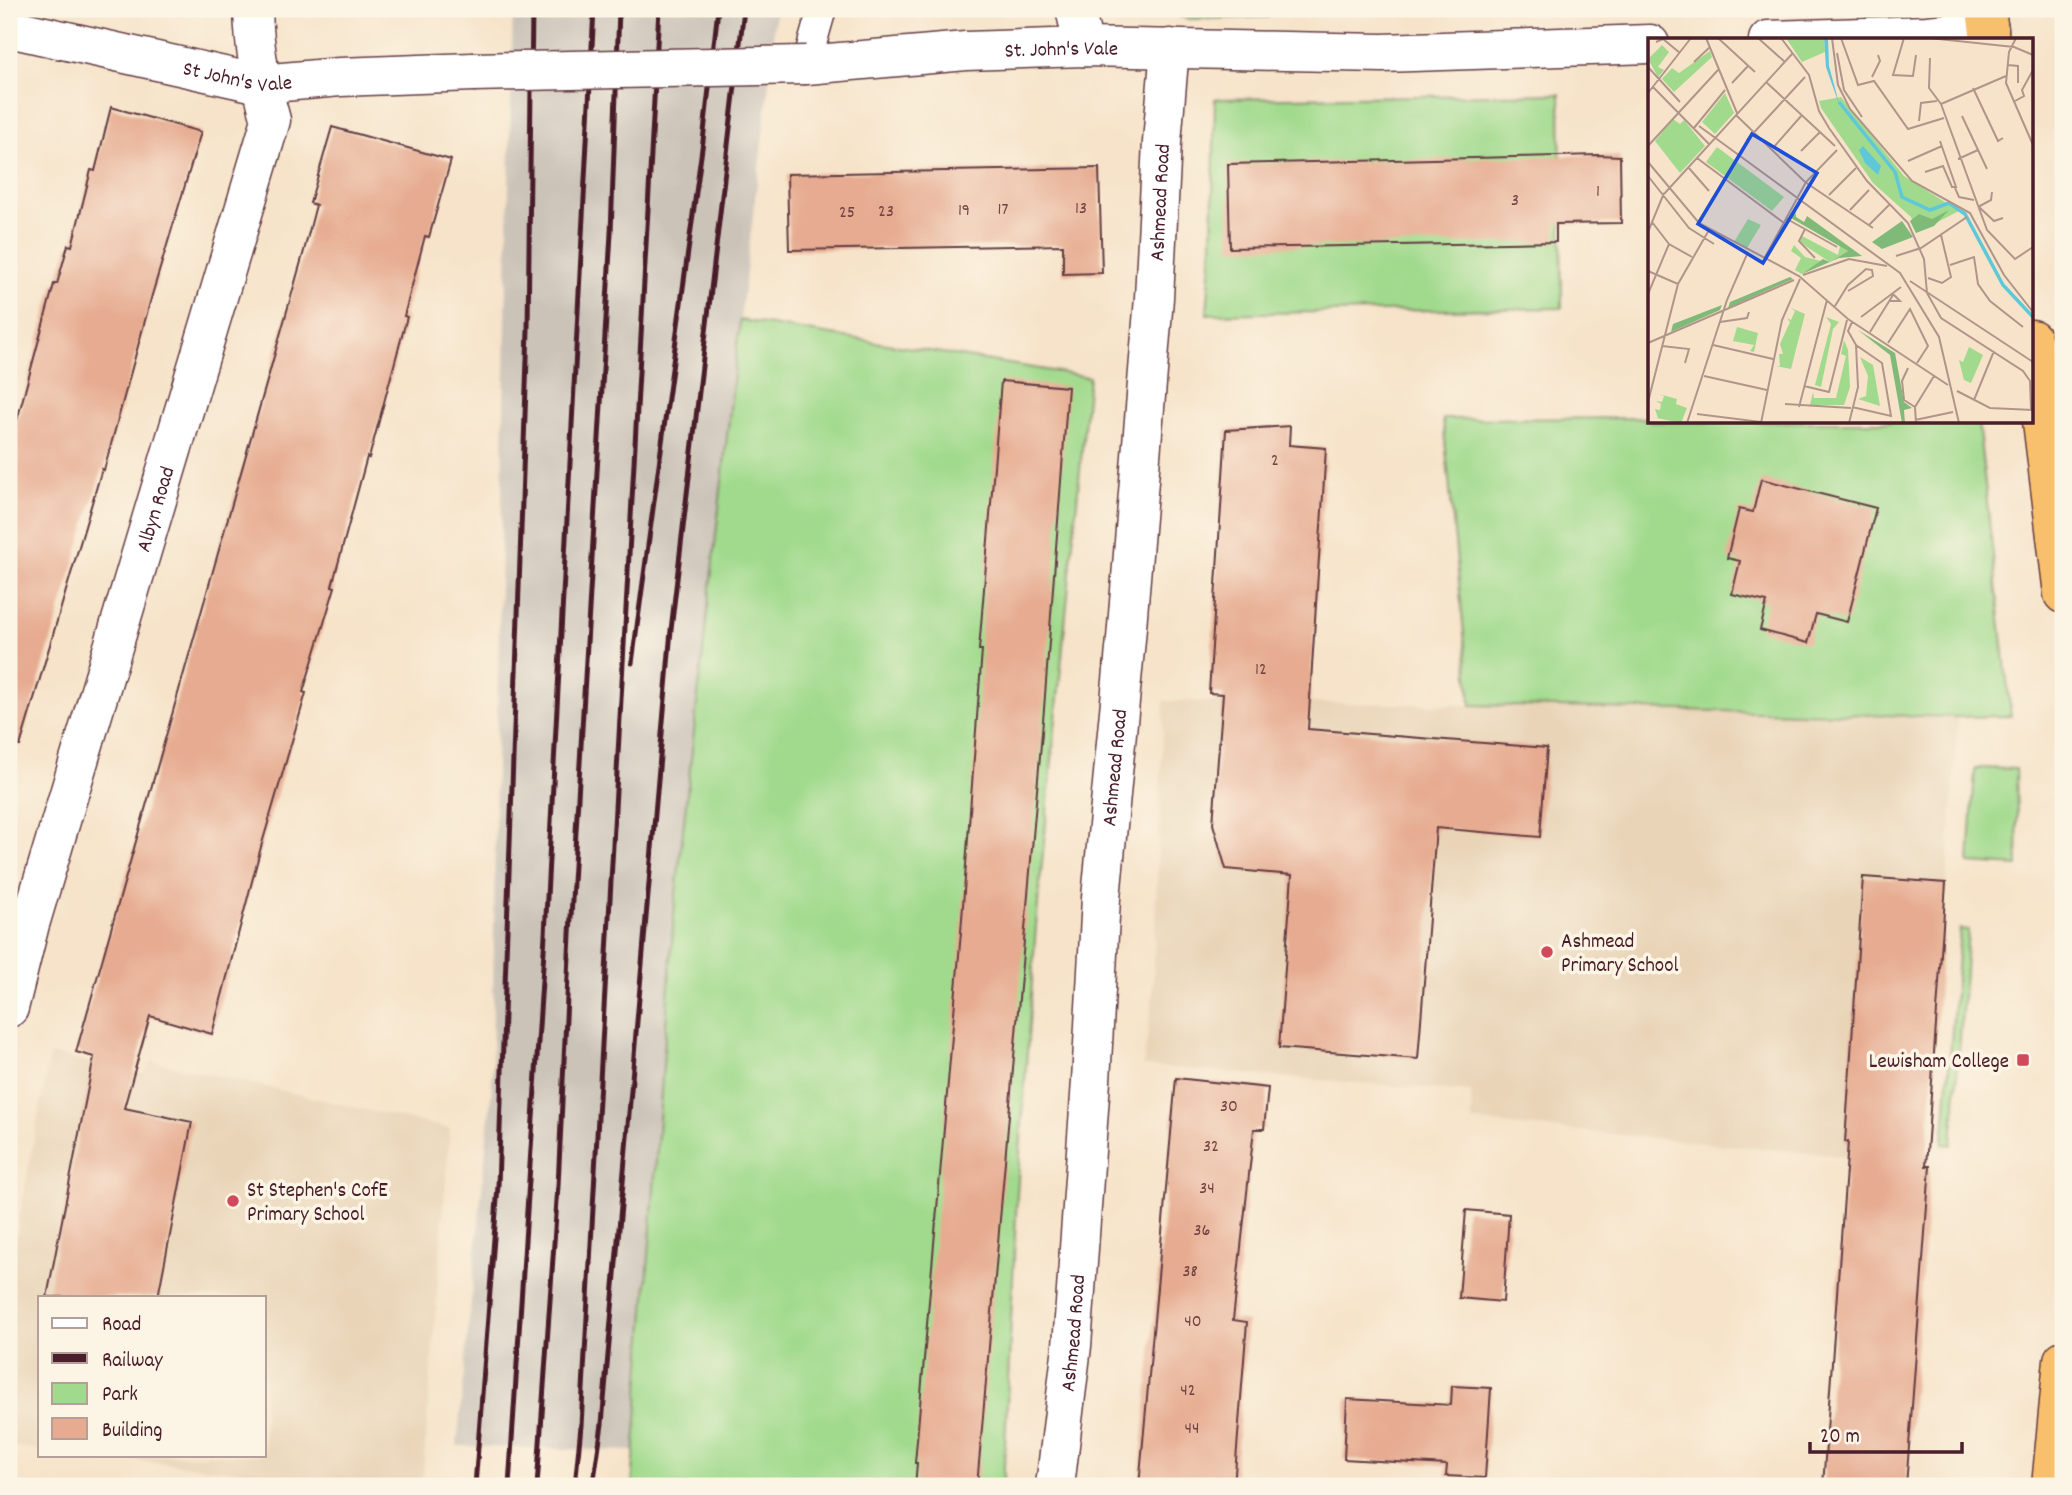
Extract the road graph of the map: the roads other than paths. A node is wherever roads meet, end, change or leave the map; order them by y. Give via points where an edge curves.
1 (253, 9) edge
2 (822, 9) edge
3 (1075, 9) edge
4 (1988, 26) edge
5 (9, 28) edge
6 (1832, 38) edge
7 (1648, 44) edge
8 (1084, 47) junction
9 (1170, 48) junction
10 (806, 65) junction
11 (472, 72) joint
12 (260, 84) junction
13 (2043, 352) edge
14 (2063, 594) edge
15 (9, 1007) edge
16 (2063, 1360) edge
17 (1055, 1486) edge
18 (2051, 1486) edge

1 - 12 street, Albyn Road
2 - 10 lane
3 - 8 street
4 - 6 street via 1927,35
5 - 12 street, St John's Vale
7 - 9 street, St. John's Vale via 1382,53
8 - 9 street, St. John's Vale
8 - 10 street, St. John's Vale via 966,51
9 - 17 street, Ashmead Road via 1154,298 1101,898 1072,1346
10 - 11 street, St. John's Vale, bridge
11 - 12 street, St John's Vale
12 - 15 street, Albyn Road via 271,120
13 - 14 highway
16 - 18 highway

